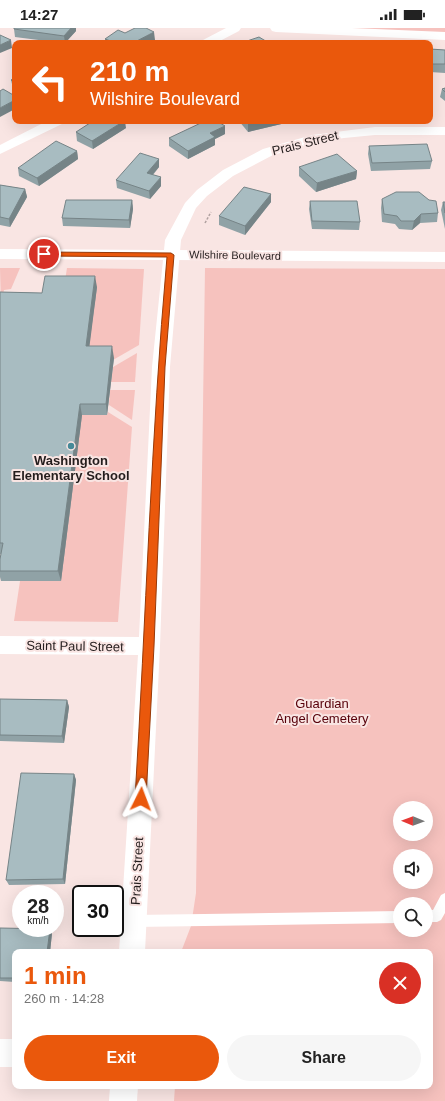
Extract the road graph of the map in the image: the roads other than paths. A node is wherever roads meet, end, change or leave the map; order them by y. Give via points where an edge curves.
1 (236, 28) edge
2 (276, 28) edge
3 (445, 36) edge
4 (213, 40) edge
5 (51, 124) edge
6 (445, 131) edge
7 (0, 150) edge
8 (0, 254) edge
9 (171, 255) junction
10 (445, 257) edge
11 (0, 645) edge
12 (149, 646) junction
13 (445, 899) edge
14 (393, 917) edge
15 (436, 918) edge
16 (134, 920) junction
17 (132, 949) edge
18 (0, 1053) edge
19 (12, 1053) edge
20 (124, 1089) edge
21 (123, 1101) edge

1 - 4 street
2 - 3 street
5 - 7 street
6 - 9 street, Prais Street via 375,131 344,134 317,138 268,152 228,173 202,193 190,206 173,240
8 - 9 street, Wilshire Boulevard
9 - 10 street, Wilshire Boulevard
9 - 12 street, Prais Street via 161,367
11 - 12 street, Saint Paul Street
12 - 16 street, Prais Street
13 - 15 lane
14 - 16 lane
16 - 17 street, Prais Street
18 - 19 street
20 - 21 street

